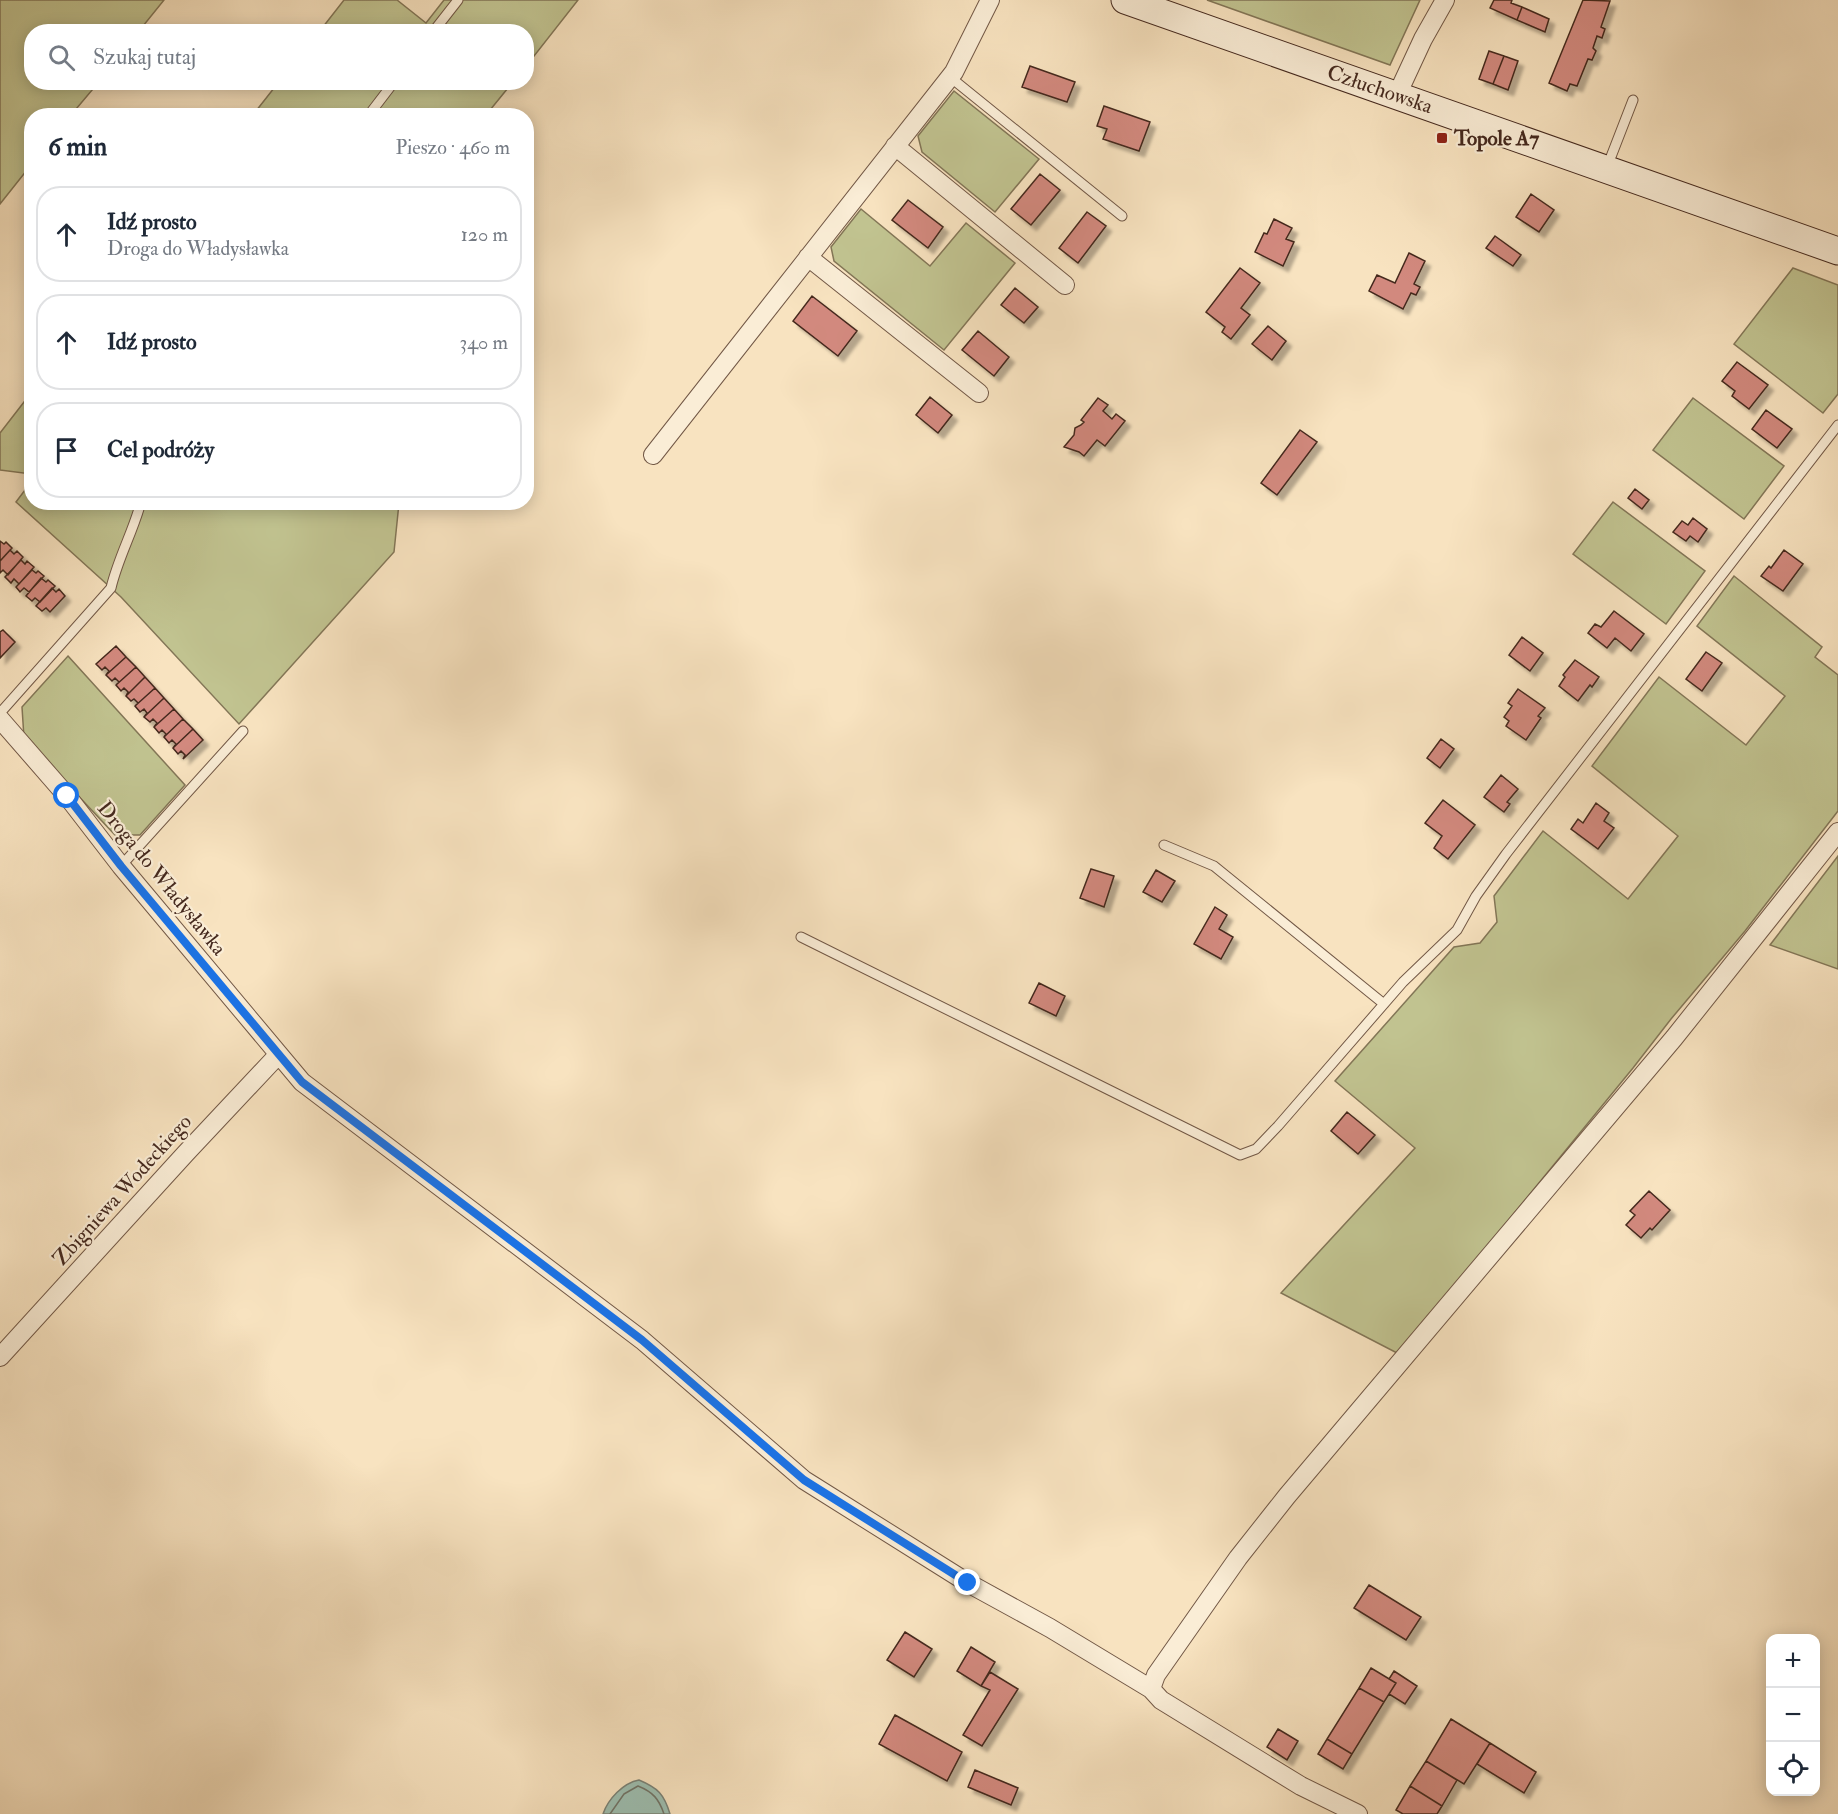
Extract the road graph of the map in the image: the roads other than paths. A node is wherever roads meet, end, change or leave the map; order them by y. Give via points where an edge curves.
1 (458, 0) edge
2 (990, 0) edge
3 (1125, 0) edge
4 (1445, 0) edge
5 (440, 24) edge
6 (950, 77) junction
7 (388, 90) edge
8 (1397, 94) junction
9 (1633, 100) dead end
10 (374, 108) edge
11 (895, 146) junction
12 (1606, 169) junction
13 (1122, 216) dead end
14 (1838, 251) edge
15 (808, 257) junction
16 (1065, 285) dead end
17 (979, 393) dead end
18 (1838, 425) edge
19 (654, 455) dead end
20 (139, 510) edge
21 (0, 713) edge
22 (0, 719) edge
23 (243, 731) dead end
24 (1838, 832) edge
25 (1164, 845) dead end
26 (121, 866) junction
27 (801, 937) dead end
28 (1384, 1004) junction
29 (278, 1055) junction
30 (0, 1357) edge
31 (1151, 1689) junction
32 (1358, 1814) edge

1 - 5 lane
2 - 6 street
3 - 8 main road, Człuchowska
4 - 8 street
6 - 11 street
6 - 13 lane
7 - 10 lane
8 - 12 main road, Człuchowska
9 - 12 lane
11 - 15 street
11 - 16 street
12 - 14 main road, Człuchowska
15 - 17 street
15 - 19 street
18 - 28 lane via 1506,854 1457,930
20 - 21 lane via 111,588
22 - 26 street, Droga do Władysławka
23 - 26 lane
24 - 31 street via 1674,1038 1287,1496 1238,1558 1156,1675
25 - 28 lane via 1214,866
26 - 29 street, Droga do Władysławka
27 - 28 lane via 1240,1155 1256,1149 1278,1126
29 - 30 street, Zbigniewa Wodeckiego
29 - 31 street, Droga do Władysławka via 302,1082 642,1340 804,1480 968,1583
31 - 32 street, Droga do Władysławka via 1161,1700 1301,1786

